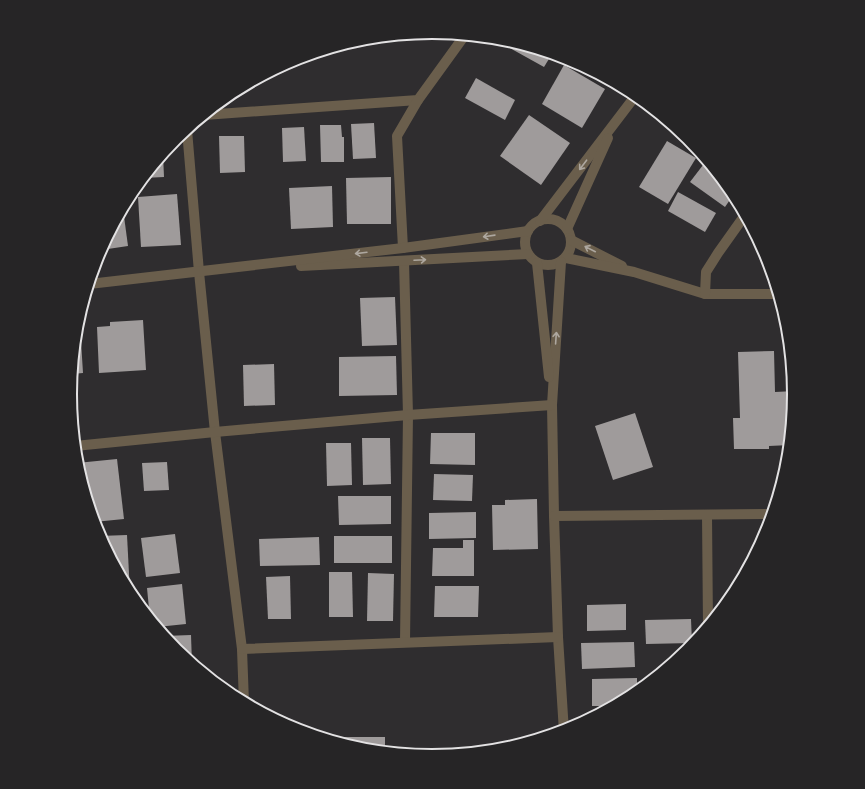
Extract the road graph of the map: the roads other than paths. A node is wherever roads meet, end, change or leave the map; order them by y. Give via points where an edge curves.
1 (462, 41) edge
2 (418, 100) junction
3 (632, 100) edge
4 (213, 114) edge
5 (615, 123) junction
6 (188, 137) edge
7 (742, 220) edge
8 (540, 221) junction
9 (567, 229) junction
10 (528, 231) junction
11 (571, 240) junction
12 (403, 248) junction
13 (528, 254) junction
14 (563, 260) junction
15 (404, 261) junction
16 (537, 263) junction
17 (199, 272) junction
18 (634, 272) junction
19 (95, 283) edge
20 (705, 294) junction
21 (773, 294) edge
22 (552, 405) junction
23 (408, 415) junction
24 (215, 432) junction
25 (81, 445) edge
26 (767, 514) edge
27 (707, 515) junction
28 (554, 516) junction
29 (708, 619) edge
30 (558, 637) junction
31 (405, 642) junction
32 (242, 649) junction
33 (244, 695) edge
34 (564, 725) edge

1 - 2 street
2 - 4 street
2 - 12 street via 397,136
3 - 5 street
5 -> 8 street
5 - 9 street
6 - 17 street
7 - 20 street via 706,272
8 - 9 street via 555,220
8 - 10 street
9 - 11 street
10 -> 12 street
10 - 13 street via 525,242
11 - 14 street via 569,252
18 -> 11 street
12 -> 17 street
15 -> 13 street
13 - 16 street
14 - 16 street via 549,266
14 - 18 street
22 -> 14 street
15 - 17 street
15 - 23 street
16 - 22 street
17 - 19 street
17 - 24 street
18 - 20 street
20 - 21 street
22 - 23 street
22 - 28 street
23 - 24 street
23 - 31 street
24 - 25 street
24 - 32 street
26 - 27 street
27 - 28 street
27 - 29 street
28 - 30 street
30 - 31 street
30 - 34 street
31 - 32 street
32 - 33 street

